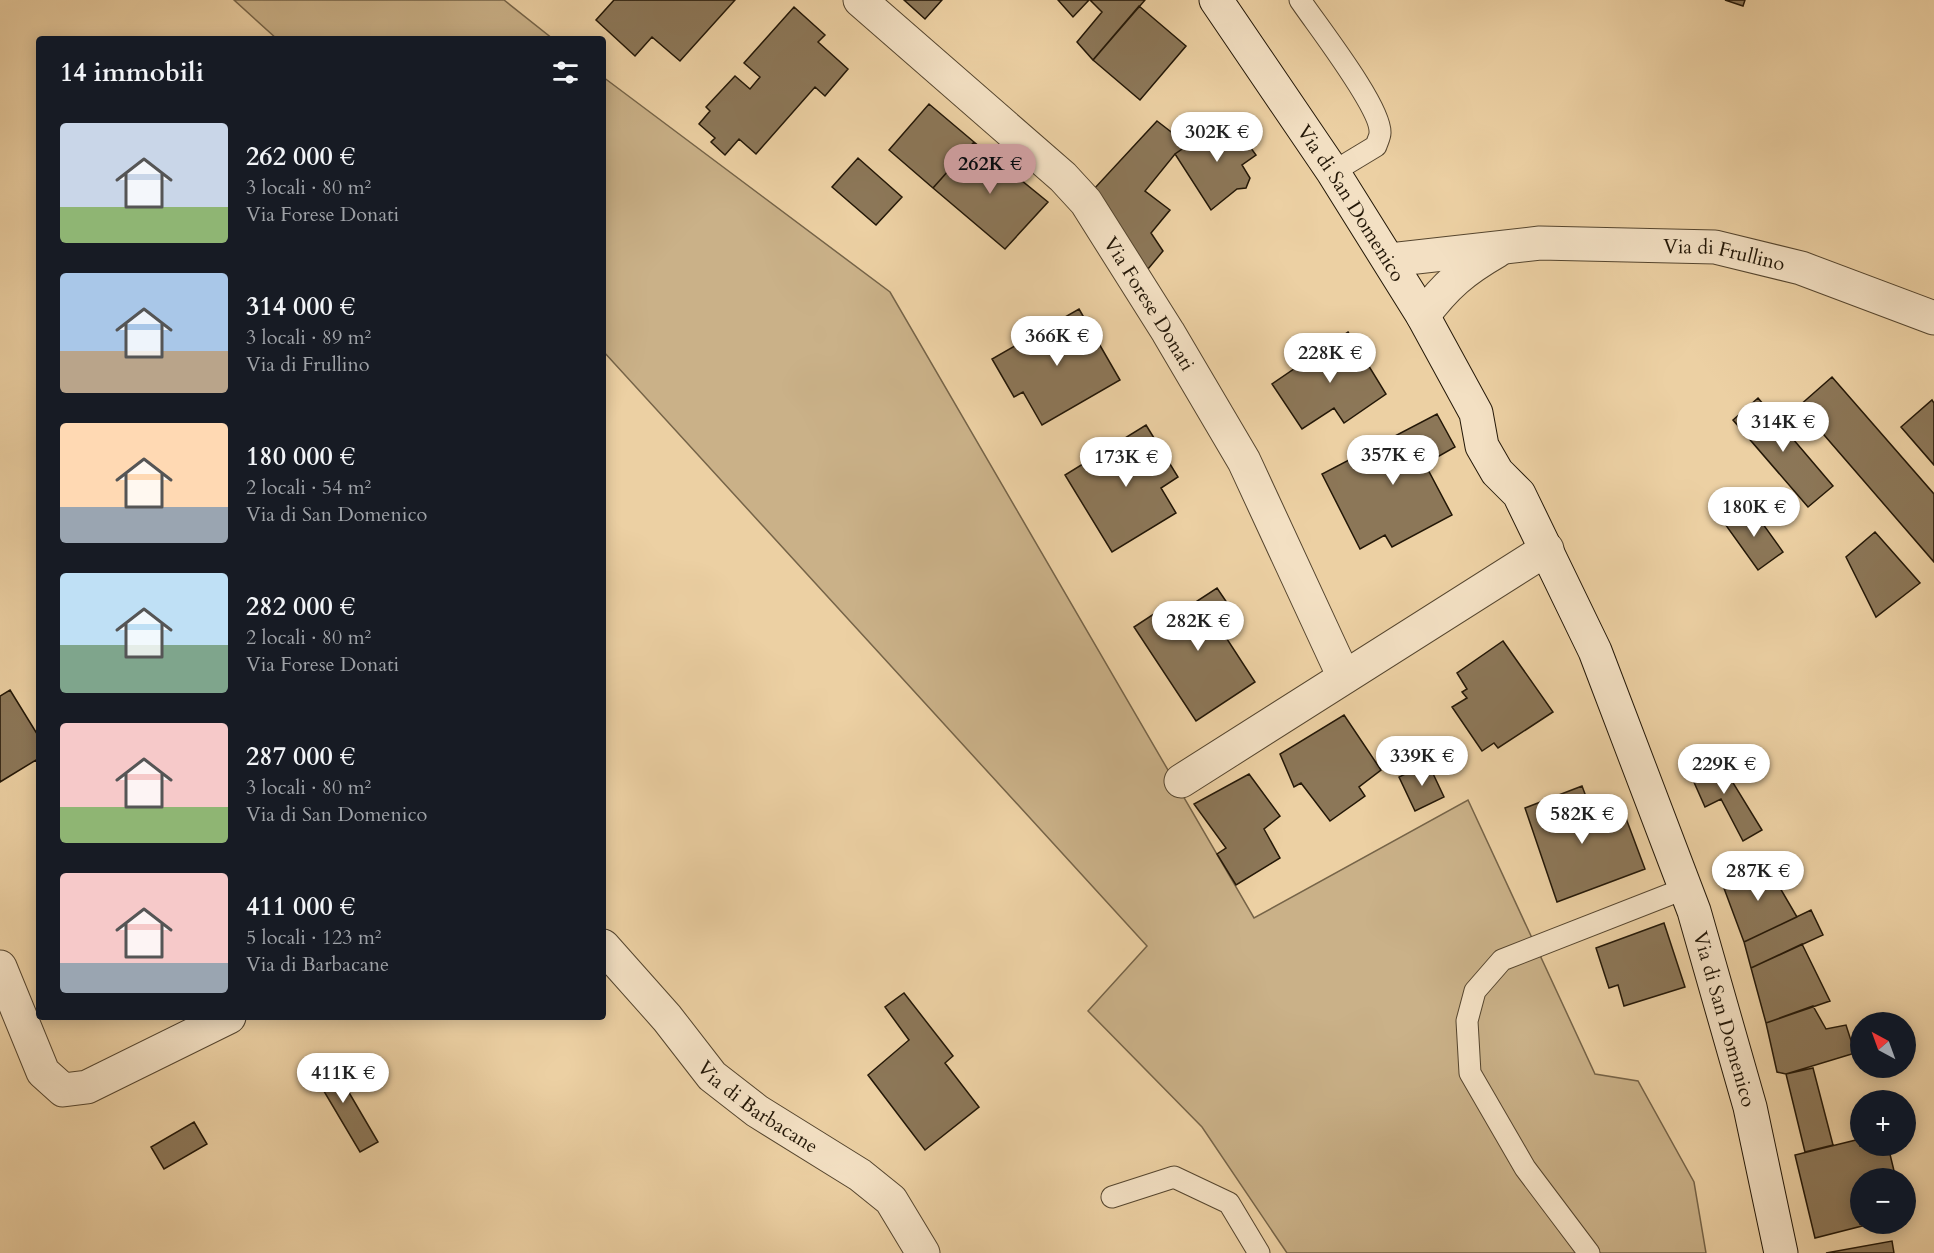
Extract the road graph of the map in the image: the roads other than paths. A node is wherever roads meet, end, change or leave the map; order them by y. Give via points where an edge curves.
1 (860, 0) edge
2 (1216, 0) edge
3 (1300, 0) edge
4 (1333, 172) junction
5 (1504, 247) junction
6 (1390, 260) junction
7 (1423, 316) junction
8 (1934, 318) edge
9 (1547, 549) junction
10 (1344, 676) junction
11 (1182, 781) dead end
12 (1686, 888) junction
13 (606, 949) edge
14 (0, 967) edge
15 (223, 1020) edge
16 (1112, 1197) dead end
17 (923, 1253) edge
18 (1259, 1253) edge
19 (1588, 1253) edge
20 (1781, 1253) edge

1 - 10 street, Via Forese Donati via 1063,177 1086,202 1244,461
2 - 4 street, Via di San Domenico
3 - 4 lane via 1352,75 1381,131 1376,146
4 - 6 street, Via di San Domenico
5 - 6 street, Via di Frullino
5 - 7 street, Via di Frullino via 1444,288
5 - 8 street, Via di Frullino via 1540,243 1715,247 1801,268
6 - 7 street, Via di San Domenico
7 - 9 street, Via di San Domenico via 1476,413 1503,437 1514,456 1519,494
9 - 10 street
9 - 12 street, Via di San Domenico via 1595,651
10 - 11 street
12 - 19 lane via 1502,960 1475,991 1467,1021 1470,1074 1525,1168
12 - 20 street, Via di San Domenico via 1750,1107
13 - 17 street, Via di Barbacane via 712,1076 891,1200
14 - 15 street via 43,1072 63,1090 87,1087
16 - 18 lane via 1174,1177 1229,1203

